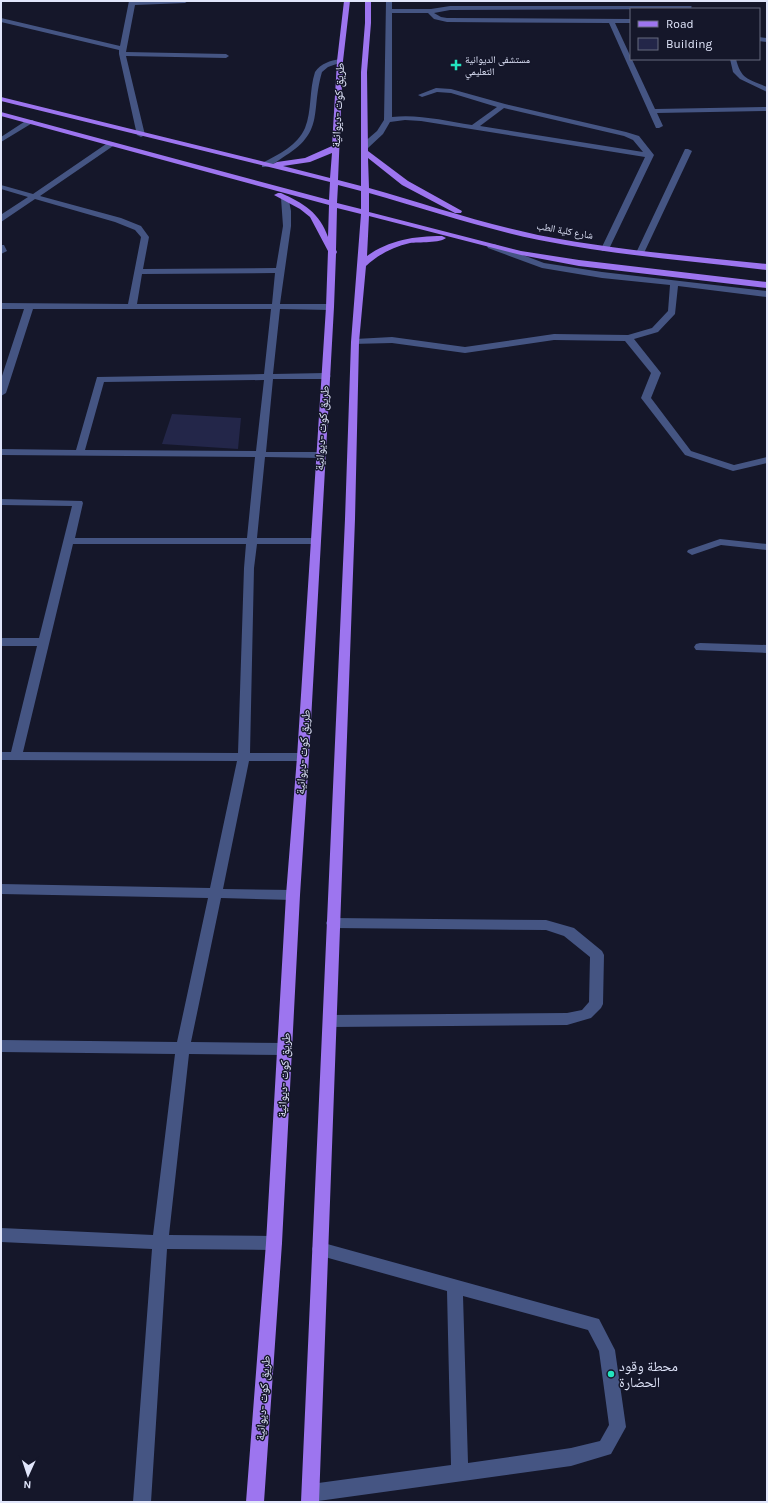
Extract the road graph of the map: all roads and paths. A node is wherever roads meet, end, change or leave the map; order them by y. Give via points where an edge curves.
1 (184, 1) edge
2 (347, 1) edge
3 (368, 1) edge
4 (389, 1) edge
5 (132, 2) edge
6 (450, 5) edge
7 (689, 6) edge
8 (467, 8) junction
9 (389, 11) junction
10 (432, 11) junction
11 (1, 20) edge
12 (470, 20) junction
13 (611, 21) junction
14 (630, 21) edge
15 (122, 52) junction
16 (226, 56) dead end
17 (732, 60) edge
18 (340, 61) junction
19 (767, 90) edge
20 (422, 95) dead end
21 (1, 99) edge
22 (23, 105) junction
23 (503, 106) junction
24 (767, 109) edge
25 (652, 111) junction
26 (3, 115) edge
27 (388, 120) junction
28 (30, 122) junction
29 (475, 126) junction
30 (659, 126) dead end
31 (141, 135) junction
32 (1, 140) edge
33 (112, 144) junction
34 (336, 147) junction
35 (365, 149) junction
36 (688, 151) dead end
37 (650, 155) junction
38 (265, 165) junction
39 (238, 177) junction
40 (334, 182) junction
41 (1, 187) edge
42 (365, 190) junction
43 (34, 196) junction
44 (285, 198) junction
45 (334, 204) junction
46 (365, 213) junction
47 (1, 220) edge
48 (482, 223) junction
49 (460, 238) junction
50 (491, 246) junction
51 (605, 249) junction
52 (333, 252) junction
53 (640, 253) junction
54 (362, 265) junction
55 (767, 267) edge
56 (280, 270) junction
57 (138, 272) junction
58 (674, 284) junction
59 (767, 285) edge
60 (767, 294) edge
61 (1, 306) edge
62 (29, 307) junction
63 (132, 307) junction
64 (276, 307) junction
65 (330, 307) junction
66 (628, 338) junction
67 (355, 342) junction
68 (269, 376) junction
69 (326, 376) junction
70 (1, 393) edge
71 (1, 452) edge
72 (80, 452) junction
73 (261, 455) junction
74 (320, 455) junction
75 (767, 460) edge
76 (1, 502) edge
77 (69, 541) junction
78 (316, 541) junction
79 (252, 542) junction
80 (767, 547) edge
81 (692, 552) dead end
82 (1, 642) edge
83 (44, 642) junction
84 (700, 647) dead end
85 (767, 649) edge
86 (1, 756) edge
87 (16, 756) junction
88 (244, 757) junction
89 (303, 757) junction
90 (1, 889) edge
91 (216, 894) junction
92 (293, 895) junction
93 (333, 923) junction
94 (330, 1021) junction
95 (1, 1046) edge
96 (183, 1048) junction
97 (285, 1049) junction
98 (1, 1235) edge
99 (160, 1242) junction
100 (274, 1242) junction
101 (320, 1249) junction
102 (455, 1286) junction
103 (460, 1472) junction
104 (310, 1497) edge
105 (142, 1502) edge
106 (255, 1502) edge

1 - 5 street
2 - 18 main road, طريق كوت -ديوانية
3 - 35 main road, طريق كوت -ديوانية via 364,72
4 - 9 street
5 - 15 street
6 - 8 street
6 - 10 street
7 - 8 street
8 - 12 street
9 - 10 street
9 - 27 street
10 - 12 street via 431,14 441,20
11 - 15 street
12 - 13 street
13 - 14 street
13 - 25 street
15 - 16 street
15 - 31 street
17 - 19 street via 736,72 742,78
18 - 34 main road, طريق كوت -ديوانية
18 - 38 street via 324,66 317,73 311,119 302,138
20 - 23 street via 436,90 451,91
21 - 22 main road, شارع كلية الطب
22 - 26 main road
22 - 31 main road, شارع كلية الطب
23 - 29 street
23 - 37 street via 626,134 636,138
24 - 25 street
25 - 30 street
26 - 28 main road
27 - 29 street via 421,119
27 - 35 street
28 - 32 street
28 - 33 main road
29 - 37 street
31 - 38 main road, شارع كلية الطب
33 - 39 main road
33 - 43 street
34 - 38 main road via 320,156 298,162
34 - 40 main road, طريق كوت -ديوانية
35 - 42 main road, طريق كوت -ديوانية
35 - 48 main road via 405,183
36 - 53 street
37 - 51 street
38 - 40 main road, شارع كلية الطب
39 - 44 main road
39 - 45 main road
40 - 42 main road, شارع كلية الطب
40 - 45 main road, طريق كوت -ديوانية
41 - 43 street
42 - 46 main road, طريق كوت -ديوانية
42 - 48 main road, شارع كلية الطب
43 - 47 street
43 - 57 street via 138,228 145,237
44 - 52 main road via 311,213 320,226 324,241
44 - 56 street via 287,226
45 - 46 main road
45 - 52 main road, طريق كوت -ديوانية
46 - 49 main road
46 - 54 main road, طريق كوت -ديوانية
48 - 51 main road, شارع كلية الطب via 538,237
49 - 50 main road
49 - 54 main road via 420,239 396,244 376,253
50 - 58 street via 542,265 602,276
50 - 59 main road via 579,263
51 - 53 main road, شارع كلية الطب
52 - 65 main road, طريق كوت -ديوانية
53 - 55 main road, شارع كلية الطب
54 - 67 main road, طريق كوت -ديوانية
56 - 57 street
56 - 64 street
57 - 63 street
58 - 60 street
58 - 66 street via 672,312 655,330
61 - 62 street
62 - 63 street
62 - 70 street
63 - 64 street
64 - 65 street
64 - 68 street
65 - 69 main road, طريق كوت -ديوانية
66 - 67 street via 554,337 465,350 392,340
66 - 75 street via 656,373 646,398 688,453 733,468
67 - 93 main road, طريق كوت -ديوانية
68 - 69 street
68 - 72 street via 100,379
68 - 73 street
69 - 74 main road, طريق كوت -ديوانية
71 - 72 street
72 - 73 street
73 - 74 street
73 - 79 street
74 - 78 main road, طريق كوت -ديوانية
76 - 77 street via 78,503
77 - 79 street
77 - 83 street
78 - 79 street
78 - 89 main road, طريق كوت -ديوانية
79 - 88 street via 249,568
80 - 81 street via 720,542
82 - 83 street
83 - 87 street
84 - 85 street
86 - 87 street
87 - 88 street
88 - 89 street
88 - 91 street
89 - 92 main road, طريق كوت -ديوانية
90 - 91 street
91 - 92 street
91 - 96 street
92 - 97 main road, طريق كوت -ديوانية
93 - 94 main road, طريق كوت -ديوانية
93 - 94 street via 546,925 569,932 597,955 596,1004 586,1014 568,1019
94 - 101 main road, طريق كوت -ديوانية
95 - 96 street
96 - 97 street
96 - 99 street
97 - 100 main road, طريق كوت -ديوانية
98 - 99 street
99 - 100 street
99 - 105 street
100 - 106 main road, طريق كوت -ديوانية
101 - 102 street
101 - 104 main road, طريق كوت -ديوانية
102 - 103 street
102 - 103 street via 593,1324 607,1350 618,1427 606,1448 571,1457
103 - 104 street

